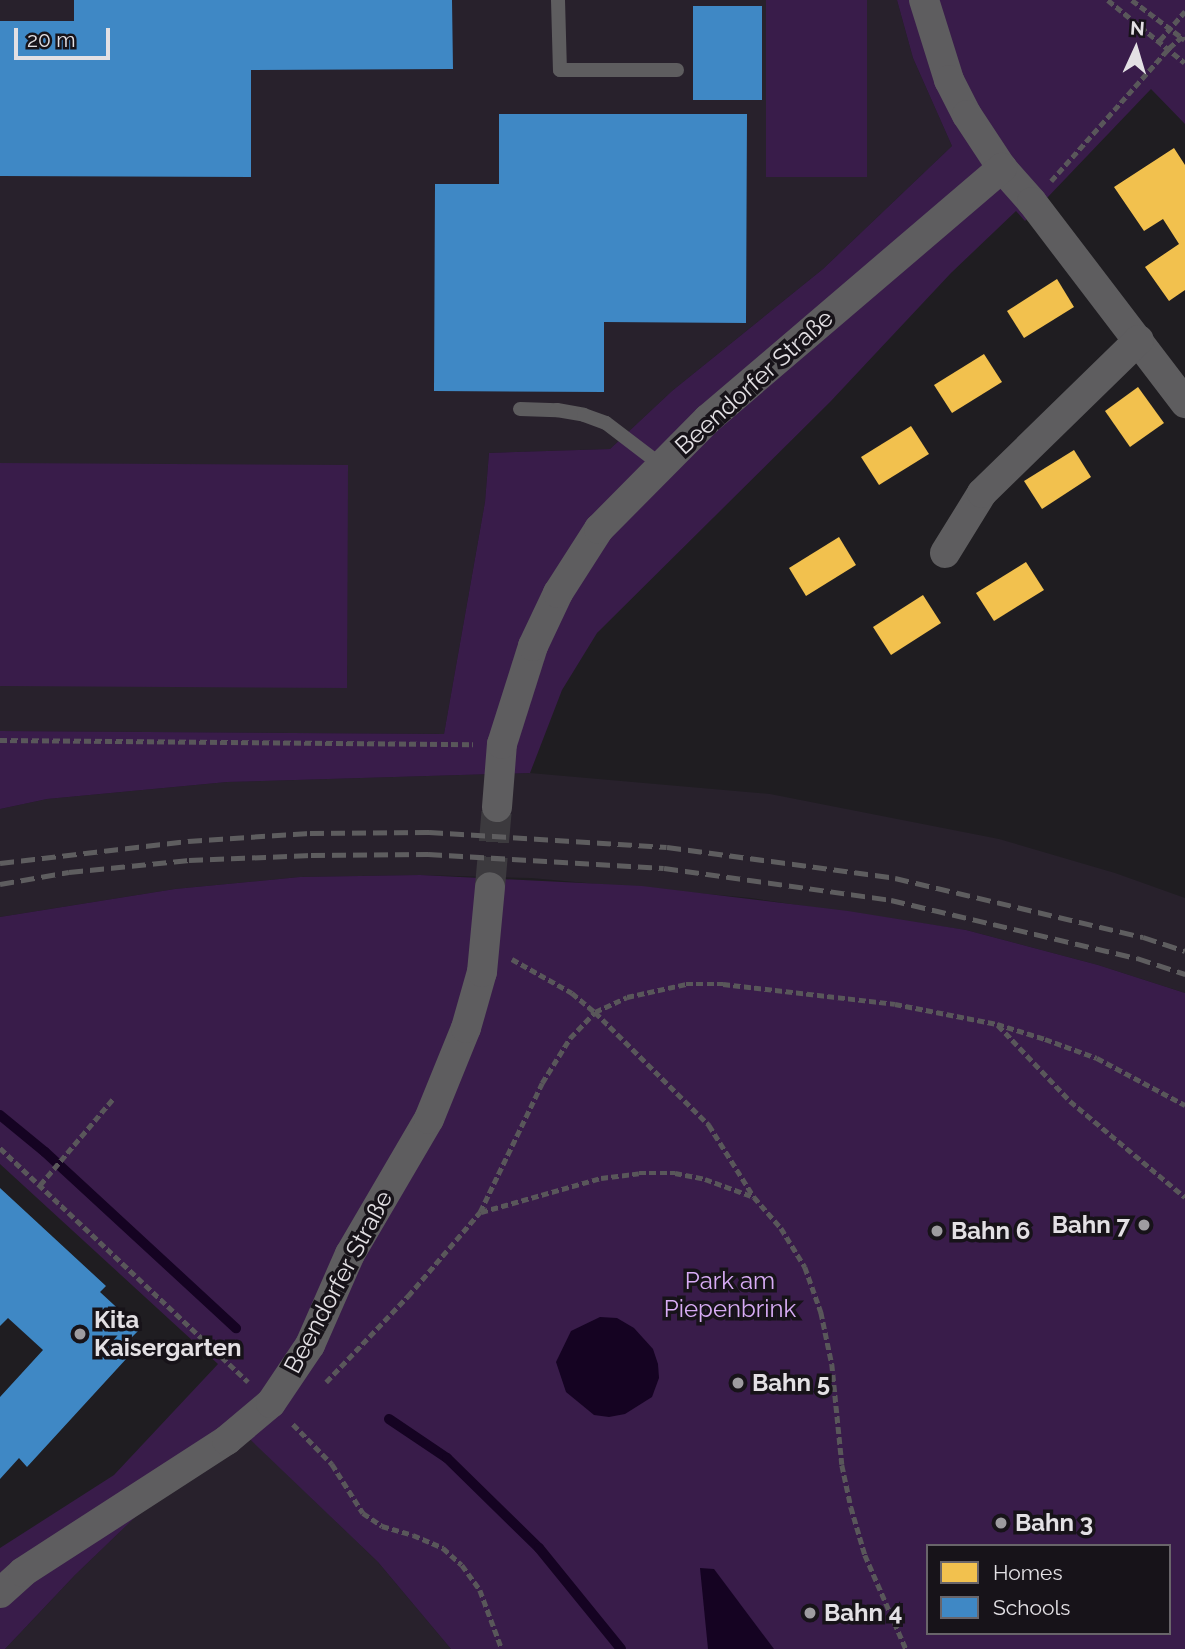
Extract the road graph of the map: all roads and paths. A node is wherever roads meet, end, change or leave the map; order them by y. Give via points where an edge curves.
1 (558, 0) edge
2 (924, 0) edge
3 (1108, 0) edge
4 (1132, 0) edge
5 (1185, 11) edge
6 (1169, 28) junction
7 (1184, 37) edge
8 (1160, 40) junction
9 (1169, 48) junction
10 (1185, 63) edge
11 (677, 70) dead end
12 (1002, 169) junction
13 (1032, 202) junction
14 (1139, 340) junction
15 (1185, 403) edge
16 (520, 409) dead end
17 (661, 465) junction
18 (945, 553) dead end
19 (0, 740) edge
20 (502, 744) junction
21 (497, 807) tunnel mouth
22 (490, 887) tunnel mouth
23 (487, 946) junction
24 (596, 1012) junction
25 (997, 1024) junction
26 (113, 1099) dead end
27 (1185, 1105) edge
28 (0, 1148) edge
29 (40, 1185) junction
30 (754, 1197) junction
31 (1185, 1197) edge
32 (480, 1212) junction
33 (316, 1392) dead end
34 (271, 1403) junction
35 (0, 1593) edge
36 (502, 1649) edge
37 (906, 1649) edge

1 - 11 lane via 560,70
2 - 12 street via 948,80
3 - 8 path
4 - 6 path
5 - 6 path
6 - 7 path
6 - 8 path
7 - 9 path
8 - 9 path
9 - 10 path
9 - 13 path
12 - 13 street
12 - 17 street, Beendorfer Straße via 708,419
13 - 14 street
14 - 15 street
14 - 18 street via 982,493
16 - 17 lane via 570,412 606,423
17 - 20 street, Beendorfer Straße via 600,529 558,593 533,646
19 - 20 path
20 - 21 street, Beendorfer Straße
22 - 23 street, Beendorfer Straße
23 - 24 path via 572,993
23 - 34 street, Beendorfer Straße via 466,1028 429,1119 350,1254 310,1345
24 - 25 path via 656,989 723,984 895,1004
24 - 30 path via 709,1125
24 - 32 path via 554,1061
25 - 27 path via 1097,1058
25 - 31 path via 1070,1101
26 - 29 path
28 - 29 path
29 - 34 path
30 - 32 path via 705,1179 639,1173 576,1184
30 - 37 path via 781,1228 805,1267 821,1312 851,1507 865,1556
32 - 33 path
34 - 35 street, Beendorfer Straße via 227,1440 23,1572
34 - 36 path via 332,1464 363,1513 382,1527 443,1548 462,1565 480,1590

